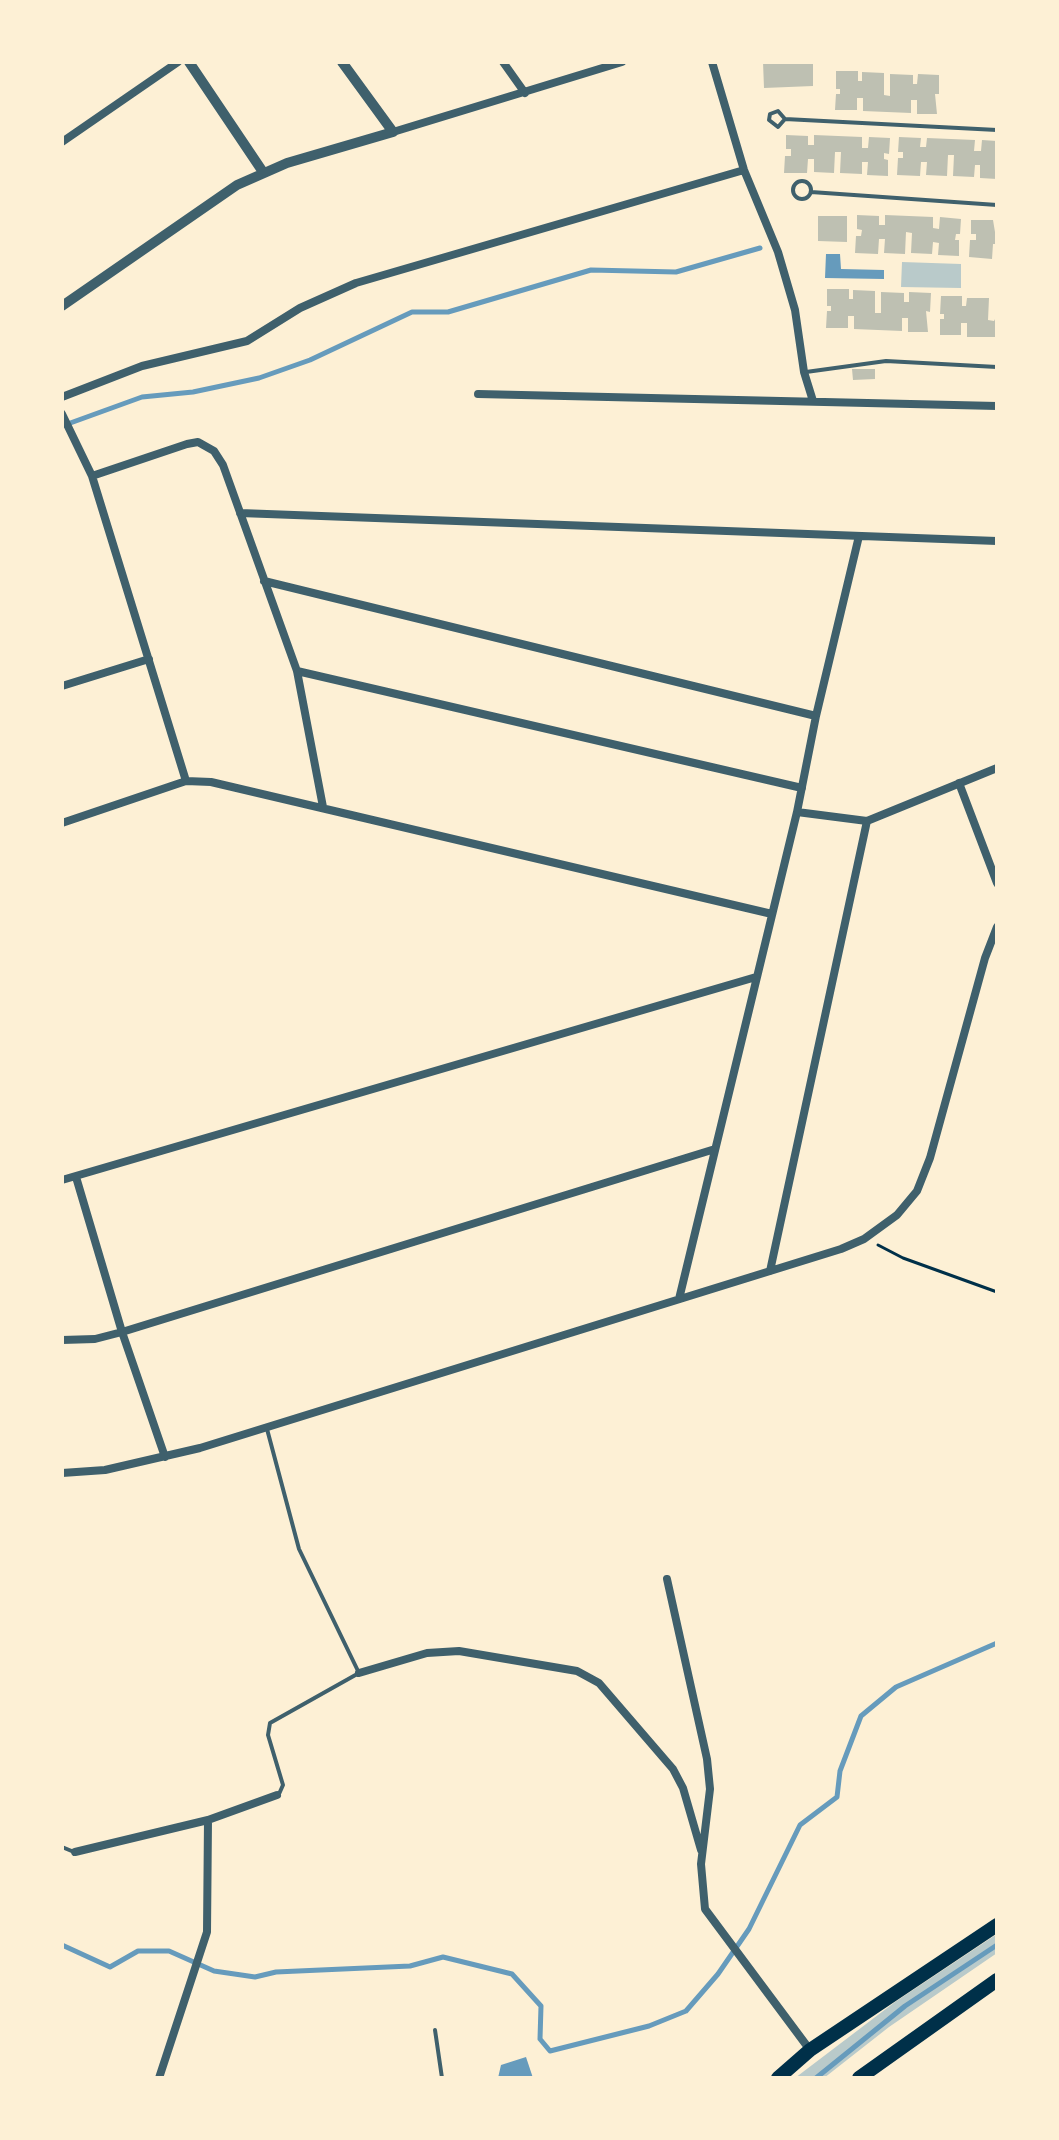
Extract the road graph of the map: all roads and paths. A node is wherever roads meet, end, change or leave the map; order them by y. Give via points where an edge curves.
1 (178, 62) edge
2 (189, 62) edge
3 (342, 62) edge
4 (503, 62) edge
5 (622, 62) edge
6 (712, 62) edge
7 (525, 93) junction
8 (785, 119) dead end
9 (997, 130) edge
10 (393, 132) junction
11 (62, 142) edge
12 (744, 170) junction
13 (263, 172) junction
14 (811, 192) junction
15 (997, 205) edge
16 (62, 306) edge
17 (997, 367) edge
18 (804, 372) junction
19 (478, 394) dead end
20 (62, 397) edge
21 (813, 401) junction
22 (997, 406) edge
23 (62, 414) edge
24 (92, 476) junction
25 (240, 513) junction
26 (859, 536) junction
27 (997, 541) edge
28 (264, 581) junction
29 (149, 659) junction
30 (297, 671) junction
31 (62, 686) edge
32 (816, 716) junction
33 (997, 768) edge
34 (186, 781) junction
35 (959, 783) junction
36 (802, 788) junction
37 (323, 807) junction
38 (797, 812) junction
39 (867, 821) junction
40 (62, 823) edge
41 (997, 883) edge
42 (772, 914) junction
43 (997, 927) edge
44 (756, 977) junction
45 (715, 1149) junction
46 (76, 1177) junction
47 (62, 1180) edge
48 (864, 1239) junction
49 (770, 1271) junction
50 (997, 1292) edge
51 (679, 1299) junction
52 (122, 1332) junction
53 (62, 1340) edge
54 (267, 1427) junction
55 (165, 1457) junction
56 (62, 1473) edge
57 (667, 1579) dead end
58 (359, 1673) junction
59 (277, 1795) joint
60 (208, 1820) junction
61 (62, 1847) edge
62 (75, 1852) joint
63 (702, 1854) junction
64 (997, 1925) edge
65 (997, 1980) edge
66 (435, 2030) dead end
67 (810, 2050) junction
68 (159, 2078) edge
69 (442, 2078) edge
70 (778, 2078) edge
71 (859, 2078) edge

1 - 11 street
2 - 13 street
3 - 10 street
4 - 7 street
5 - 7 street
6 - 12 street
7 - 10 street
8 - 9 lane
10 - 13 street
12 - 18 street via 778,252 795,310
12 - 20 street via 356,283 300,308 247,341 142,366
13 - 16 street
14 - 14 lane via 804,181 793,186 798,198 806,199
14 - 15 lane
17 - 18 lane via 886,361
18 - 21 street
19 - 21 street
21 - 22 street
23 - 24 street
24 - 25 street via 198,442 214,451 223,465
24 - 29 street
25 - 26 street
25 - 28 street
26 - 27 street
26 - 32 street
28 - 30 street
28 - 32 street
29 - 31 street
29 - 34 street
30 - 36 street
30 - 37 street
32 - 36 street
33 - 35 street
34 - 37 street
34 - 40 street
35 - 39 street
35 - 41 street
36 - 38 street
37 - 42 street
38 - 39 street
38 - 42 street
39 - 49 street
42 - 44 street
43 - 48 street via 917,1191 897,1215
44 - 45 street
44 - 46 street
45 - 51 street
45 - 52 street
46 - 47 street
46 - 52 street
48 - 49 street
48 - 50 path
49 - 51 street
51 - 54 street
52 - 53 street
52 - 55 street
54 - 55 street
54 - 58 lane via 299,1549
55 - 56 street
57 - 63 street via 707,1759 710,1789
58 - 59 lane via 270,1723 268,1735 283,1785
58 - 63 street via 427,1653 459,1651 514,1657 588,1677 621,1705 673,1769
59 - 60 street
60 - 62 street
60 - 68 street via 207,1932
61 - 62 lane
63 - 67 street via 702,1899 741,1961
64 - 67 highway
65 - 71 highway
66 - 69 lane
67 - 70 highway

